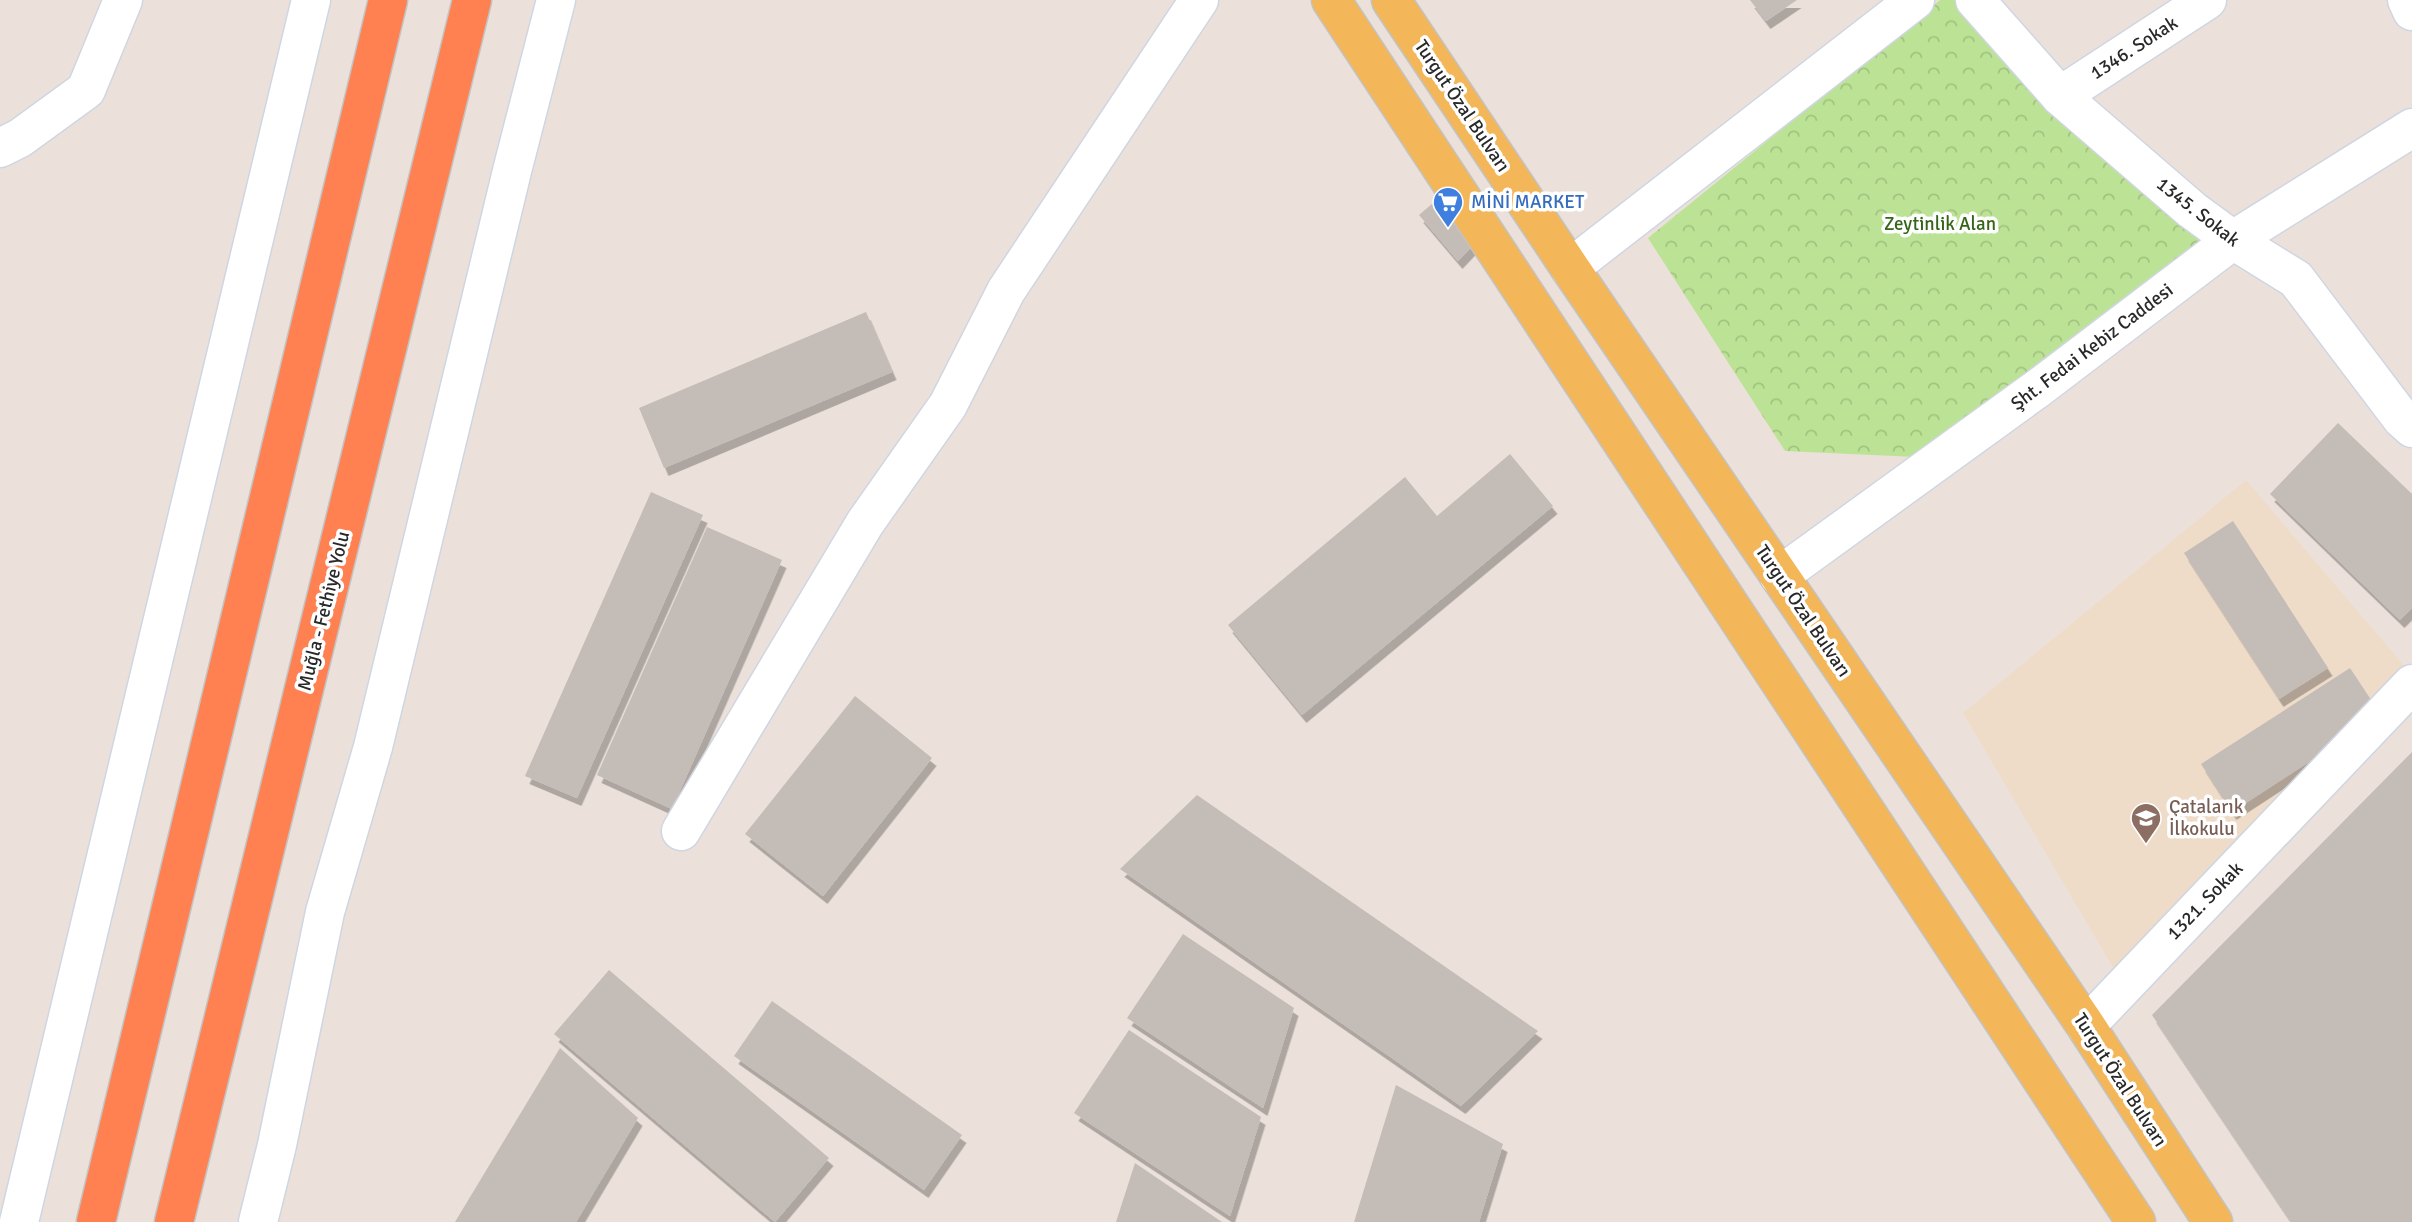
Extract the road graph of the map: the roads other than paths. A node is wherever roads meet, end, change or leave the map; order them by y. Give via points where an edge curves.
1 (123, 0) edge
2 (311, 0) edge
3 (388, 0) edge
4 (472, 0) edge
5 (556, 0) edge
6 (1199, 0) edge
7 (1331, 0) edge
8 (1391, 0) edge
9 (1915, 0) edge
10 (1975, 0) edge
11 (2207, 0) edge
12 (2407, 0) edge
13 (2412, 11) edge
14 (2060, 96) junction
15 (2412, 128) edge
16 (0, 148) edge
17 (2233, 240) junction
18 (1570, 268) junction
19 (2412, 428) edge
20 (1779, 576) junction
21 (2412, 684) edge
22 (681, 831) dead end
23 (2086, 1026) junction
24 (19, 1222) edge
25 (96, 1222) edge
26 (174, 1222) edge
27 (258, 1222) edge
28 (2136, 1222) edge
29 (2213, 1222) edge

1 - 16 street via 86,90
2 - 24 street
3 - 25 highway
4 - 26 highway, Muğla - Fethiye Yolu
5 - 27 street via 373,747 325,912
6 - 22 street via 1006,291 947,405 865,523
7 - 28 main road
8 - 18 main road, Turgut Özal Bulvarı
9 - 18 street
10 - 14 street, 1345. Sokak
11 - 14 street, 1346. Sokak
12 - 13 street
14 - 17 street, 1345. Sokak
15 - 17 street, Şht. Fedai Kebiz Caddesi
17 - 19 street, 1345. Sokak via 2296,279
17 - 20 street, Şht. Fedai Kebiz Caddesi
18 - 20 main road, Turgut Özal Bulvarı
20 - 23 main road, Turgut Özal Bulvarı
21 - 23 street, 1321. Sokak
23 - 29 main road, Turgut Özal Bulvarı

